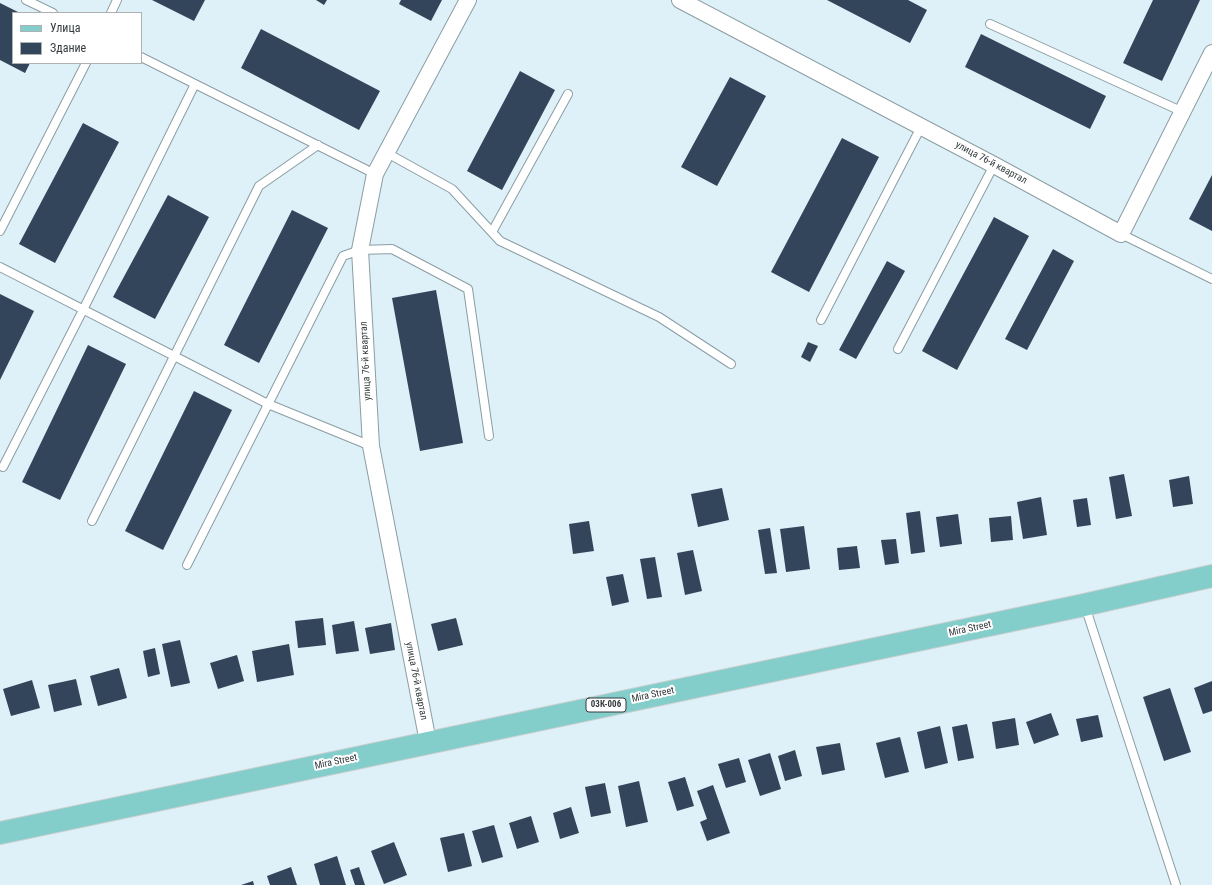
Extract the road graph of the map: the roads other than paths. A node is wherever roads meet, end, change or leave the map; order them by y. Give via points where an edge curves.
1 (26, 0) edge
2 (117, 0) edge
3 (468, 0) edge
4 (680, 0) edge
5 (50, 12) edge
6 (111, 12) edge
7 (990, 24) dead end
8 (1212, 53) edge
9 (142, 57) edge
10 (85, 64) edge
11 (196, 84) junction
12 (568, 94) dead end
13 (1182, 112) junction
14 (921, 127) junction
15 (318, 145) junction
16 (387, 153) junction
17 (994, 165) junction
18 (375, 174) junction
19 (0, 231) edge
20 (492, 232) junction
21 (1121, 234) junction
22 (360, 250) junction
23 (0, 267) edge
24 (1212, 279) edge
25 (83, 310) junction
26 (821, 320) dead end
27 (898, 349) dead end
28 (174, 356) junction
29 (731, 364) dead end
30 (268, 404) junction
31 (489, 436) dead end
32 (370, 446) junction
33 (3, 467) dead end
34 (92, 521) dead end
35 (187, 565) dead end
36 (1212, 576) edge
37 (1084, 605) junction
38 (428, 742) junction
39 (0, 833) edge
40 (1176, 885) edge

1 - 5 lane
2 - 6 lane
3 - 16 street, улица 76-й квартал
4 - 14 street, улица 76-й квартал
7 - 13 lane
8 - 13 street
9 - 11 lane
10 - 19 lane
11 - 15 lane
11 - 25 lane
12 - 20 lane
13 - 21 street
14 - 17 street, улица 76-й квартал
14 - 26 lane
15 - 18 lane
15 - 28 lane via 259,186
16 - 18 street, улица 76-й квартал
16 - 20 lane via 452,189
17 - 21 street, улица 76-й квартал
17 - 27 lane
18 - 22 street, улица 76-й квартал
20 - 29 lane via 500,241 660,317
21 - 24 lane
22 - 30 lane via 343,256
22 - 31 lane via 392,249 468,289
22 - 32 street, улица 76-й квартал
23 - 25 lane
25 - 28 lane
25 - 33 lane
28 - 30 lane
28 - 34 lane
30 - 32 lane
30 - 35 lane
32 - 38 street, улица 76-й квартал
36 - 37 main road, Mira Street / 03К-006
37 - 38 main road, Mira Street / 03К-006
37 - 40 lane
38 - 39 main road, Mira Street / 03К-006

